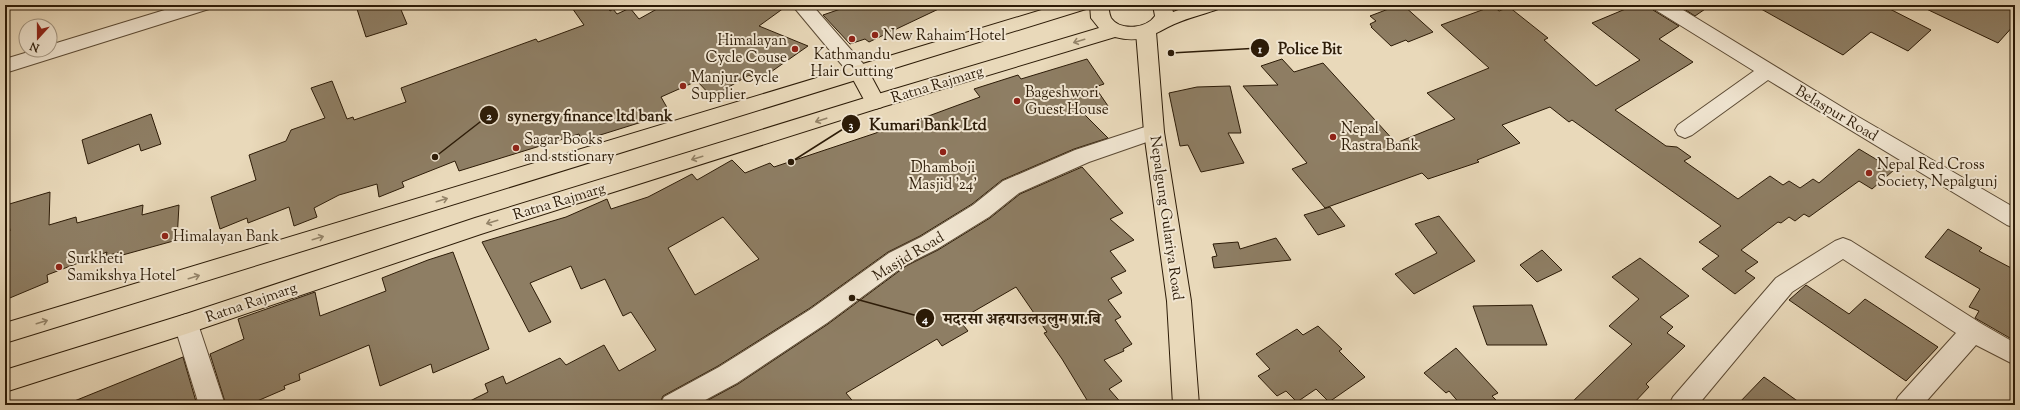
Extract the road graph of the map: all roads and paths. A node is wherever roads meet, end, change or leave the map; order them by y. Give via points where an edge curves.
1 (202, 5) edge
2 (801, 5) edge
3 (1079, 5) edge
4 (1099, 5) edge
5 (1211, 5) edge
6 (1661, 5) edge
7 (1156, 20) edge
8 (1116, 30) junction
9 (5, 66) edge
10 (1769, 70) junction
11 (859, 72) junction
12 (875, 102) junction
13 (1685, 130) dead end
14 (1154, 132) junction
15 (2015, 219) edge
16 (186, 324) junction
17 (1972, 331) junction
18 (5, 333) edge
19 (2015, 355) edge
20 (5, 381) edge
21 (212, 405) edge
22 (673, 405) edge
23 (1186, 405) edge
24 (1682, 405) edge
25 (1907, 405) edge

1 - 9 street
2 - 11 street
3 - 11 main road
4 - 8 main road, Ratna Rajmarg via 1101,20
5 - 7 main road, Ratna Rajmarg
6 - 10 street, Belaspur Road
7 - 8 main road, Ratna Rajmarg via 1126,33
7 - 14 main road, Nepalgung Gulariya Road
8 -> 12 main road, Ratna Rajmarg
10 - 13 street
10 - 15 street, Belaspur Road
11 - 12 main road
18 -> 11 main road
12 -> 16 main road, Ratna Rajmarg via 475,227
14 - 22 street, Masjid Road via 1082,156 1011,187 981,211 897,259 819,316 728,375
14 - 23 main road, Nepalgung Gulariya Road via 1179,301
16 - 20 main road, Ratna Rajmarg
16 - 21 street
17 - 19 street
17 - 24 street via 1843,246 1784,285
17 - 25 street

